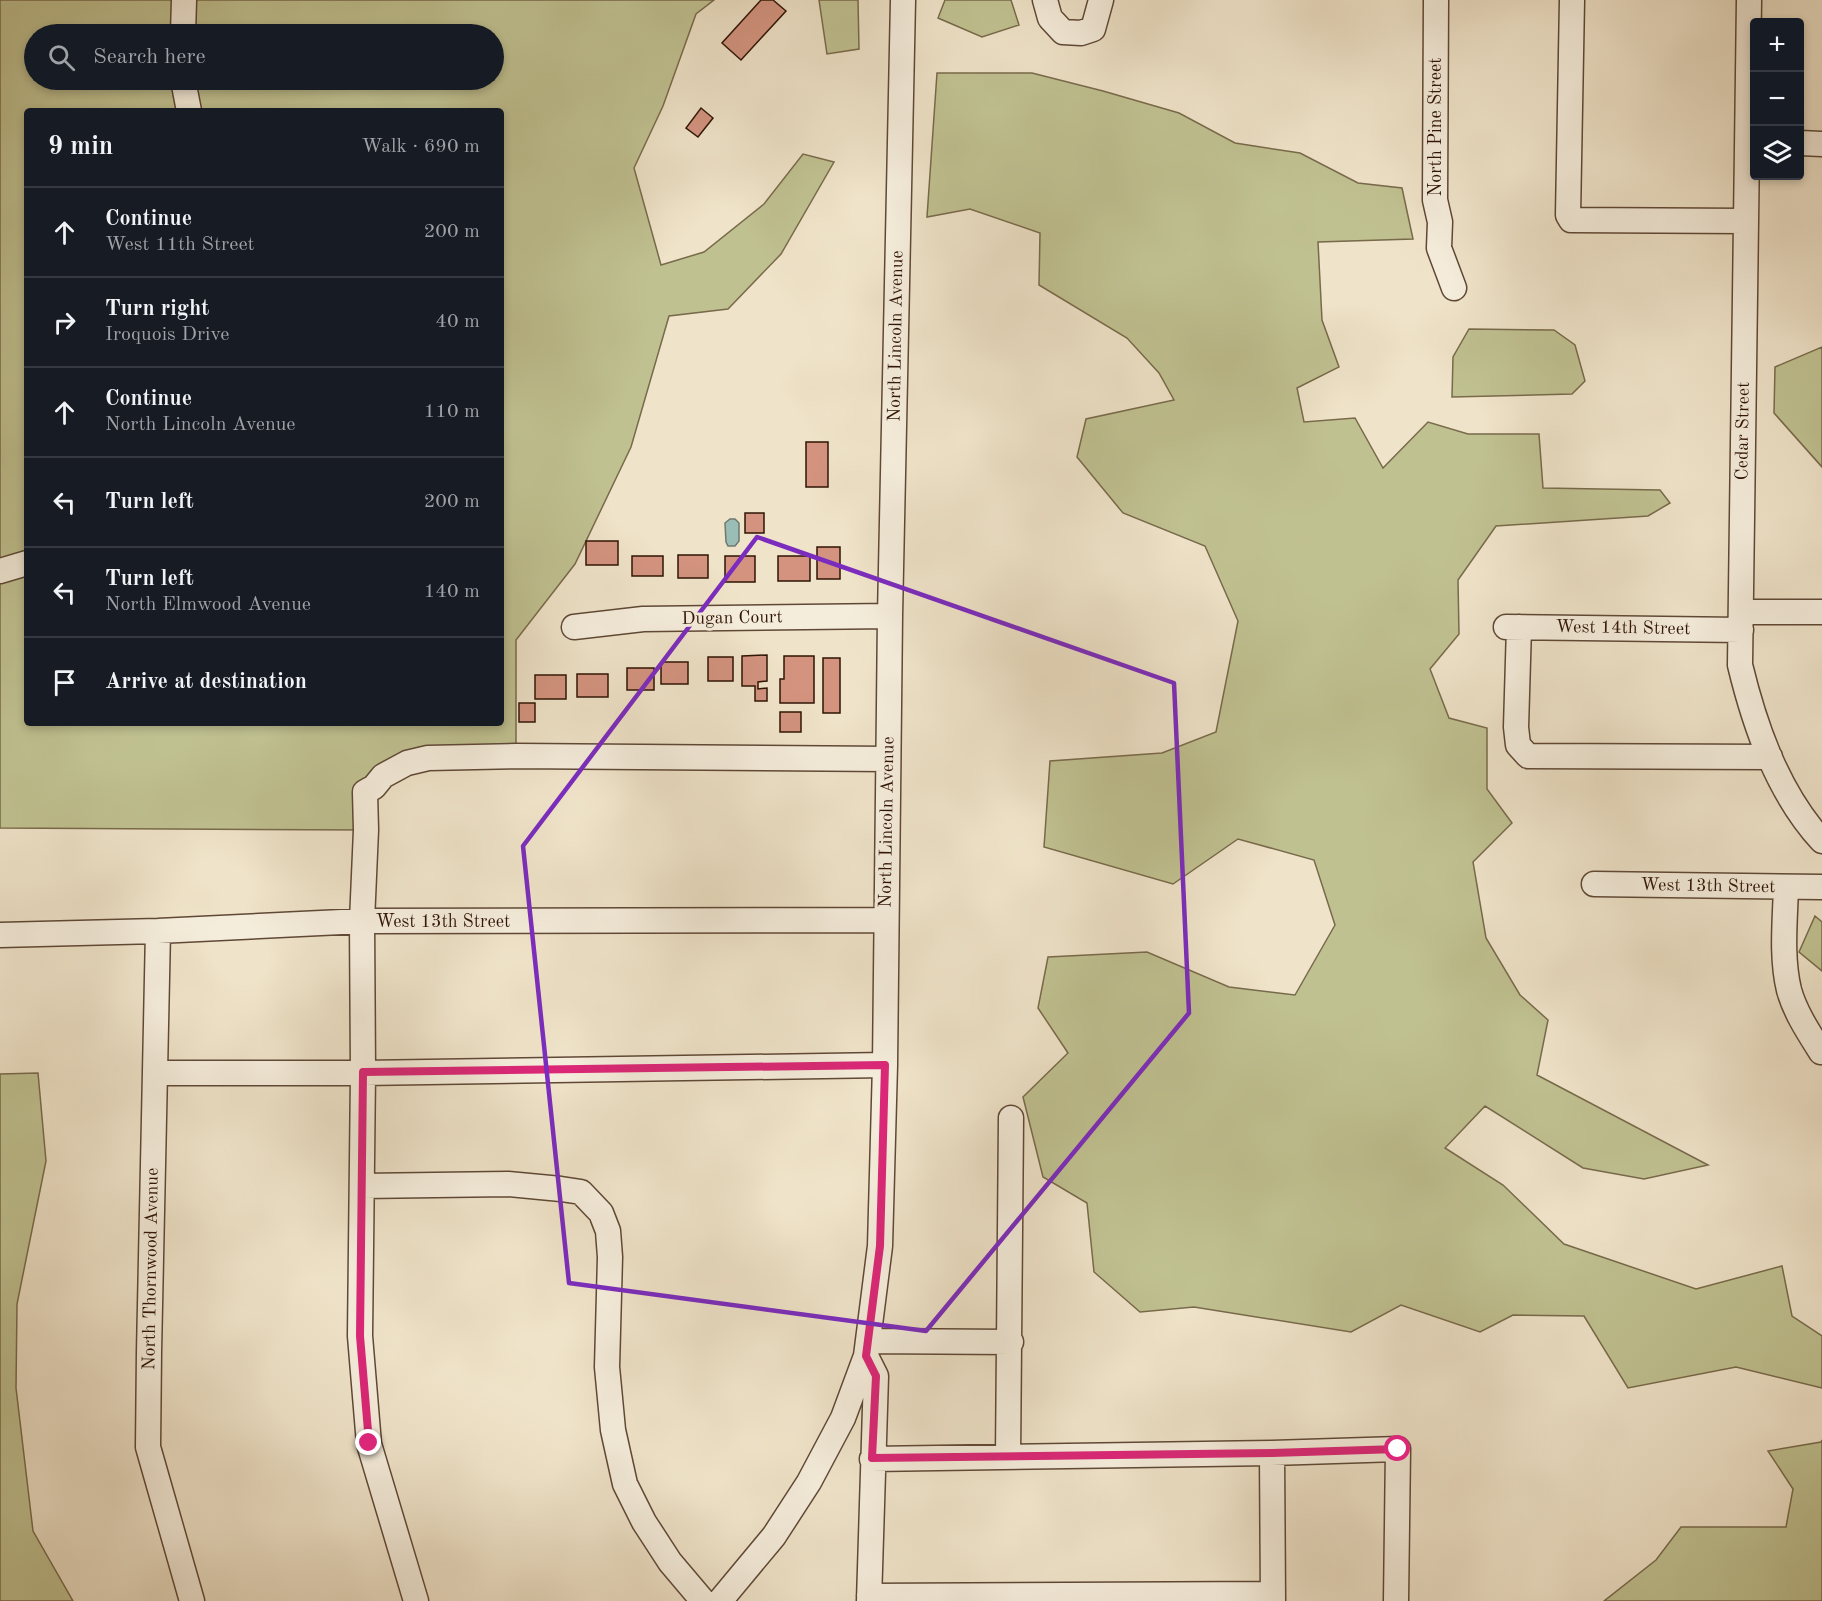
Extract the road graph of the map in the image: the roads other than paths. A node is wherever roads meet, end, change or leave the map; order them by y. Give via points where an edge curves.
1 (184, 0) edge
2 (903, 0) edge
3 (1045, 0) edge
4 (1101, 0) edge
5 (1436, 0) edge
6 (1572, 0) edge
7 (1749, 0) edge
8 (183, 24) edge
9 (185, 90) edge
10 (188, 108) edge
11 (1751, 126) edge
12 (1804, 144) edge
13 (1822, 144) edge
14 (1750, 159) edge
15 (1746, 221) junction
16 (1454, 288) dead end
17 (24, 564) edge
18 (0, 571) edge
19 (1822, 612) edge
20 (890, 616) junction
21 (1741, 621) junction
22 (574, 627) dead end
23 (1770, 758) junction
24 (888, 759) junction
25 (1822, 841) edge
26 (1594, 884) dead end
27 (1786, 887) junction
28 (1822, 887) edge
29 (886, 920) junction
30 (362, 921) junction
31 (158, 932) junction
32 (0, 935) edge
33 (1821, 1052) edge
34 (885, 1065) junction
35 (155, 1072) junction
36 (363, 1072) junction
37 (1011, 1118) dead end
38 (362, 1186) junction
39 (1011, 1342) junction
40 (867, 1349) junction
41 (1272, 1453) junction
42 (1008, 1457) junction
43 (872, 1458) junction
44 (869, 1598) edge
45 (1273, 1598) edge
46 (192, 1601) edge
47 (416, 1601) edge
48 (703, 1601) edge
49 (720, 1601) edge
50 (1396, 1601) edge

1 - 8 street
2 - 20 street, North Lincoln Avenue
3 - 4 street via 1050,18 1063,32 1080,33 1093,29
5 - 16 street, North Pine Street via 1435,200 1440,222 1439,248
6 - 15 street via 1568,215 1571,220
7 - 11 street, Cedar Street
9 - 10 street
12 - 13 street
14 - 15 street, Cedar Street
15 - 21 street, Cedar Street
17 - 18 street
19 - 21 street, West 14th Street
20 - 22 street, Dugan Court via 643,619
20 - 24 street, North Lincoln Avenue
21 - 23 street, Cedar Street via 1740,665
21 - 23 street, West 14th Street via 1513,627 1518,745 1527,756
23 - 25 street, Cedar Street via 1809,827
24 - 29 street, North Lincoln Avenue
24 - 30 street via 528,756 428,758 407,763 365,792
26 - 27 street, West 13th Street
27 - 28 street, West 13th Street
27 - 33 street via 1784,958 1790,990 1803,1023
29 - 30 street, West 13th Street
29 - 34 street, North Lincoln Avenue
30 - 31 street, West 13th Street
30 - 36 street
31 - 32 street, West 13th Street
31 - 35 street, North Thornwood Avenue
34 - 36 street
34 - 40 street, North Lincoln Avenue via 880,1246
35 - 36 street
35 - 46 street, North Thornwood Avenue via 148,1447
36 - 38 street
37 - 39 street
38 - 47 street via 360,1336 369,1443
38 - 48 street via 508,1184 561,1189 581,1192 601,1213 608,1231 610,1257 607,1366 613,1430 625,1484 670,1562
39 - 40 street
39 - 42 street
40 - 43 street via 876,1376
40 - 49 street, North Lincoln Avenue via 843,1418 809,1482 774,1536
41 - 42 street
41 - 45 street
41 - 50 street via 1398,1449
42 - 43 street
43 - 44 street
44 - 45 street

